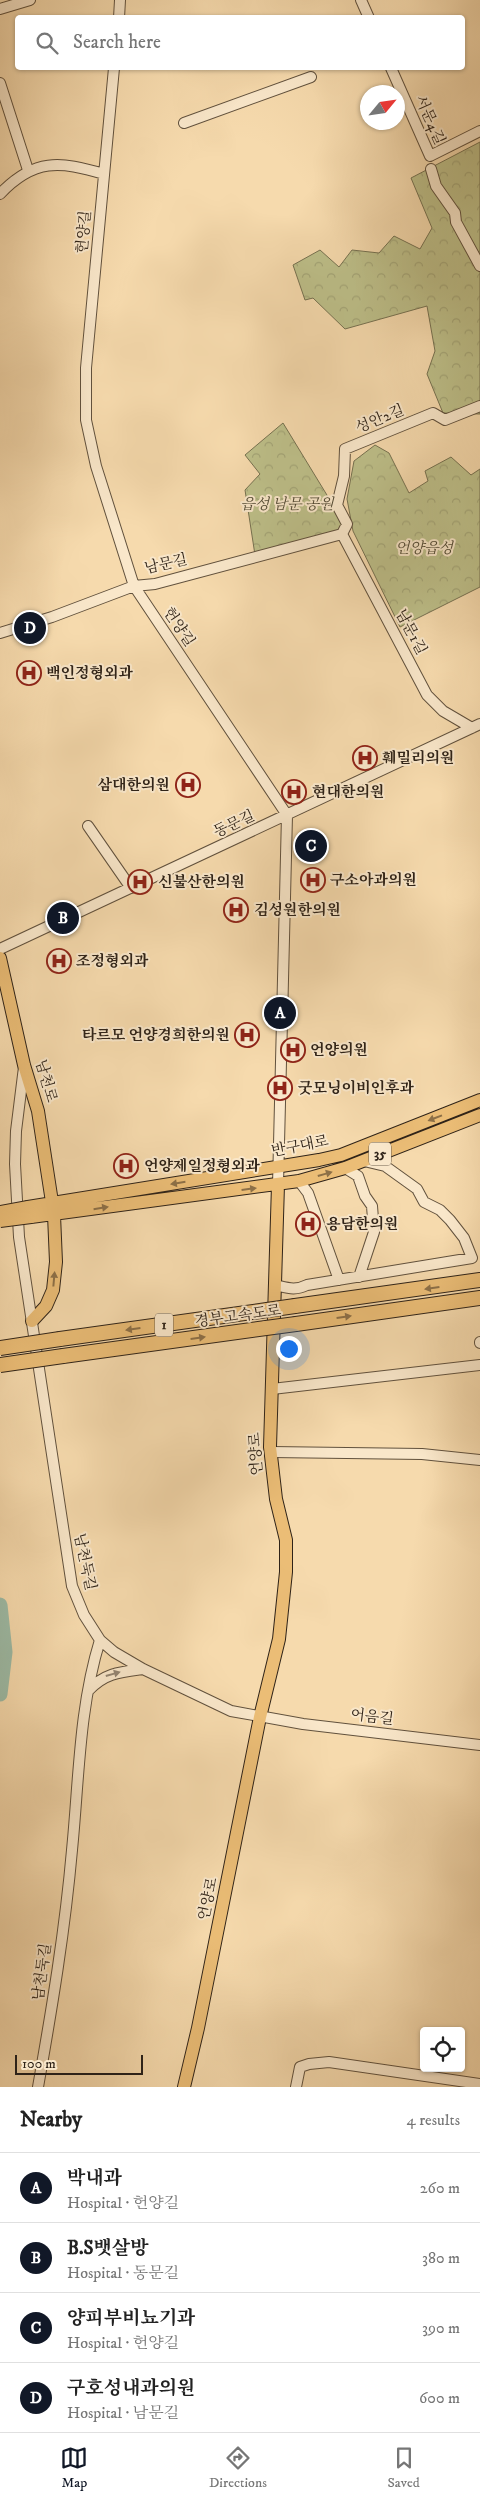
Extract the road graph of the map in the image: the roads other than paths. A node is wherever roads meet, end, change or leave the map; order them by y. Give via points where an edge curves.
1 (30, 0) edge
2 (120, 0) edge
3 (361, 0) edge
4 (0, 9) edge
5 (119, 15) edge
6 (368, 15) edge
7 (114, 70) edge
8 (392, 70) edge
9 (311, 77) dead end
10 (0, 83) edge
11 (184, 123) dead end
12 (480, 131) edge
13 (431, 169) dead end
14 (28, 170) junction
15 (104, 174) junction
16 (0, 194) edge
17 (480, 266) edge
18 (480, 406) edge
19 (342, 534) junction
20 (134, 586) junction
21 (0, 633) edge
22 (476, 726) edge
23 (288, 815) junction
24 (88, 826) dead end
25 (131, 888) junction
26 (0, 949) edge
27 (0, 958) edge
28 (24, 1066) junction
29 (480, 1100) edge
30 (480, 1115) edge
31 (363, 1161) junction
32 (278, 1168) junction
33 (345, 1168) junction
34 (300, 1181) junction
35 (278, 1184) junction
36 (53, 1209) junction
37 (0, 1212) edge
38 (29, 1212) junction
39 (0, 1221) edge
40 (476, 1258) edge
41 (359, 1277) junction
42 (339, 1280) junction
43 (480, 1280) edge
44 (275, 1285) junction
45 (480, 1298) edge
46 (480, 1306) edge
47 (410, 1308) junction
48 (32, 1321) junction
49 (0, 1348) edge
50 (0, 1365) edge
51 (480, 1365) edge
52 (272, 1389) junction
53 (271, 1452) junction
54 (480, 1460) edge
55 (100, 1640) junction
56 (143, 1669) junction
57 (89, 1690) junction
58 (260, 1718) junction
59 (480, 1745) edge
60 (480, 2084) edge
61 (38, 2087) edge
62 (184, 2087) edge
63 (296, 2087) edge

1 - 4 street
2 - 5 street
3 - 6 street
7 - 15 street, 헌양길
8 - 12 street, 서문4길 via 430,156
9 - 11 street
10 - 14 street
13 - 17 street via 436,186 455,213 456,222
14 - 15 street via 56,165
14 - 16 street
15 - 20 street, 헌양길 via 86,368 86,420 96,466
18 - 19 street, 성안2길 via 445,420 433,413 346,449 337,504 347,524
19 - 20 street, 남문길 via 155,584
19 - 22 street, 남문1길 via 427,694 443,712
20 - 21 street, 남문길
20 - 23 street, 헌양길
22 - 23 street, 동문길
23 - 25 street, 동문길
23 - 32 street
24 - 25 street
25 - 26 street, 동문길
27 - 28 main road, 남천로
28 - 36 main road, 남천로 via 38,1111
28 - 48 street, 남천둑길 via 15,1164 19,1237
29 -> 32 main road, 반구대로 / 35 via 341,1154
30 - 31 main road, 반구대로 / 35
31 - 33 main road, 반구대로 / 35
31 - 40 street via 385,1166 417,1189 424,1202 440,1210 450,1220
32 - 35 street
32 -> 36 main road, 반구대로 / 35
34 -> 33 main road, 반구대로 / 35
33 - 41 street via 358,1176 373,1212 374,1232
34 - 35 main road, 반구대로 / 35
34 - 42 street via 308,1193
36 -> 35 main road, 반구대로 / 35
35 - 44 main road, 언양로
36 - 38 main road, 반구대로 / 35
48 -> 36 main road, 남천로 via 46,1306 53,1290 56,1262
37 - 38 main road, 반구대로 / 35, bridge
38 - 39 main road, 35, bridge
40 - 41 street
41 - 42 street
42 - 44 street via 292,1290
43 -> 49 highway, 경부고속도로 / 1, bridge
44 - 52 main road, 언양로
45 - 47 highway, 경부고속도로 / 1
46 - 47 highway
50 -> 47 highway, 경부고속도로 / 1, bridge
48 - 55 street, 남천둑길 via 72,1586 84,1615
51 - 52 street
52 - 53 main road, 언양로
53 - 54 street via 422,1454
53 - 58 main road, 언양로 via 276,1499 286,1540 286,1572 279,1639
55 - 56 street
55 - 57 street, 남천둑길
57 -> 56 street via 114,1672
56 - 58 street via 231,1711
57 - 61 street, 남천둑길 via 83,1719 63,1933
58 - 59 street, 어음길
58 - 62 main road, 언양로
60 - 63 street via 329,2062 300,2067

